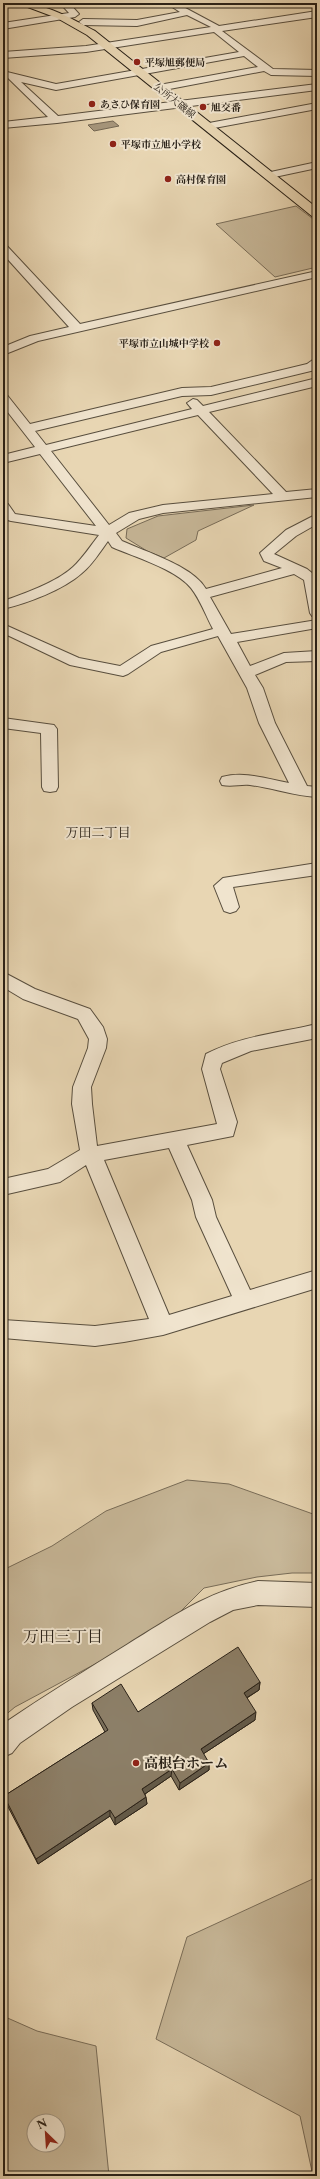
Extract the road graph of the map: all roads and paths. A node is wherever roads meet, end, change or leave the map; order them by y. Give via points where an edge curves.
1 (22, 3) edge
2 (64, 3) edge
3 (170, 3) edge
4 (190, 12) junction
5 (75, 14) junction
6 (317, 14) edge
7 (60, 16) junction
8 (80, 23) junction
9 (3, 26) edge
10 (216, 30) junction
11 (108, 46) junction
12 (248, 54) junction
13 (3, 55) edge
14 (266, 68) junction
15 (140, 72) junction
16 (317, 73) edge
17 (6, 75) edge
18 (317, 87) edge
19 (159, 88) junction
20 (296, 90) junction
21 (180, 104) junction
22 (317, 106) edge
23 (57, 120) junction
24 (3, 125) edge
25 (209, 126) junction
26 (317, 165) edge
27 (270, 175) junction
28 (317, 214) edge
29 (3, 248) edge
30 (312, 275) edge
31 (317, 284) edge
32 (172, 296) dead end
33 (144, 301) dead end
34 (187, 303) junction
35 (143, 313) junction
36 (77, 328) junction
37 (3, 351) edge
38 (317, 361) edge
39 (317, 382) edge
40 (182, 392) junction
41 (3, 398) edge
42 (199, 410) junction
43 (27, 429) junction
44 (43, 449) junction
45 (3, 459) edge
46 (317, 493) edge
47 (282, 497) junction
48 (3, 507) edge
49 (317, 518) edge
50 (108, 532) junction
51 (296, 569) junction
52 (202, 595) junction
53 (3, 605) edge
54 (316, 608) edge
55 (317, 624) edge
56 (3, 628) edge
57 (224, 635) junction
58 (317, 656) edge
59 (246, 673) junction
60 (5, 720) edge
61 (228, 781) dead end
62 (50, 787) dead end
63 (312, 793) edge
64 (317, 869) edge
65 (230, 907) dead end
66 (3, 979) edge
67 (317, 1031) edge
68 (174, 1139) junction
69 (90, 1155) junction
70 (3, 1187) edge
71 (317, 1279) edge
72 (245, 1301) junction
73 (163, 1326) junction
74 (3, 1329) edge
75 (317, 1595) edge
76 (3, 1744) edge

1 - 7 main road, 公所大磯線
2 - 5 street
3 - 4 street
4 - 8 street via 137,23
4 - 10 street via 215,26
5 - 7 street
5 - 8 street
6 - 10 street
7 - 8 main road, 公所大磯線
7 - 9 street
8 - 11 main road, 公所大磯線
10 - 11 street
10 - 12 street
11 - 13 street
11 - 15 main road, 公所大磯線
12 - 14 street
12 - 15 street
14 - 16 street via 271,72
14 - 19 street
15 - 17 street via 56,87
15 - 19 main road, 公所大磯線
17 - 23 street
18 - 20 street
19 - 21 main road, 公所大磯線
20 - 21 street
20 - 22 street
21 - 23 street
21 - 25 main road, 公所大磯線
22 - 25 street
23 - 24 street
25 - 27 main road, 公所大磯線
26 - 27 street
27 - 28 main road, 公所大磯線
29 - 36 street
30 - 31 street
30 - 34 street
32 - 34 street
33 - 35 street via 141,303
34 - 35 street
35 - 36 street
36 - 37 street via 19,342
38 - 40 street via 311,367 211,391
39 - 42 street
40 - 42 street
40 - 43 street
41 - 43 street
42 - 44 street
42 - 47 street
43 - 44 street
44 - 45 street
44 - 50 street
46 - 47 street
47 - 50 street via 145,512
48 - 50 street via 11,518
49 - 51 street via 291,533 267,553 269,558
50 - 52 street via 118,544 190,579
50 - 53 street via 79,569 69,577 24,599
51 - 52 street
51 - 54 street via 311,578
52 - 57 street
55 - 57 street
56 - 57 street via 76,662 123,671 156,649
57 - 59 street
58 - 59 street via 284,658
59 - 63 street via 256,688 267,723
60 - 62 street via 49,729
61 - 63 street via 249,780
64 - 65 street via 229,882 223,886
66 - 69 street via 29,994 84,1014 91,1022 98,1039 82,1087
67 - 68 street via 225,1051 213,1059 210,1069 227,1122 226,1130
68 - 69 street
68 - 72 street via 202,1200 206,1217
69 - 70 street via 82,1157 53,1176
69 - 73 street
71 - 72 street
72 - 73 street
73 - 74 street via 95,1336
75 - 76 street via 258,1593 231,1599 201,1613 63,1698 11,1734

